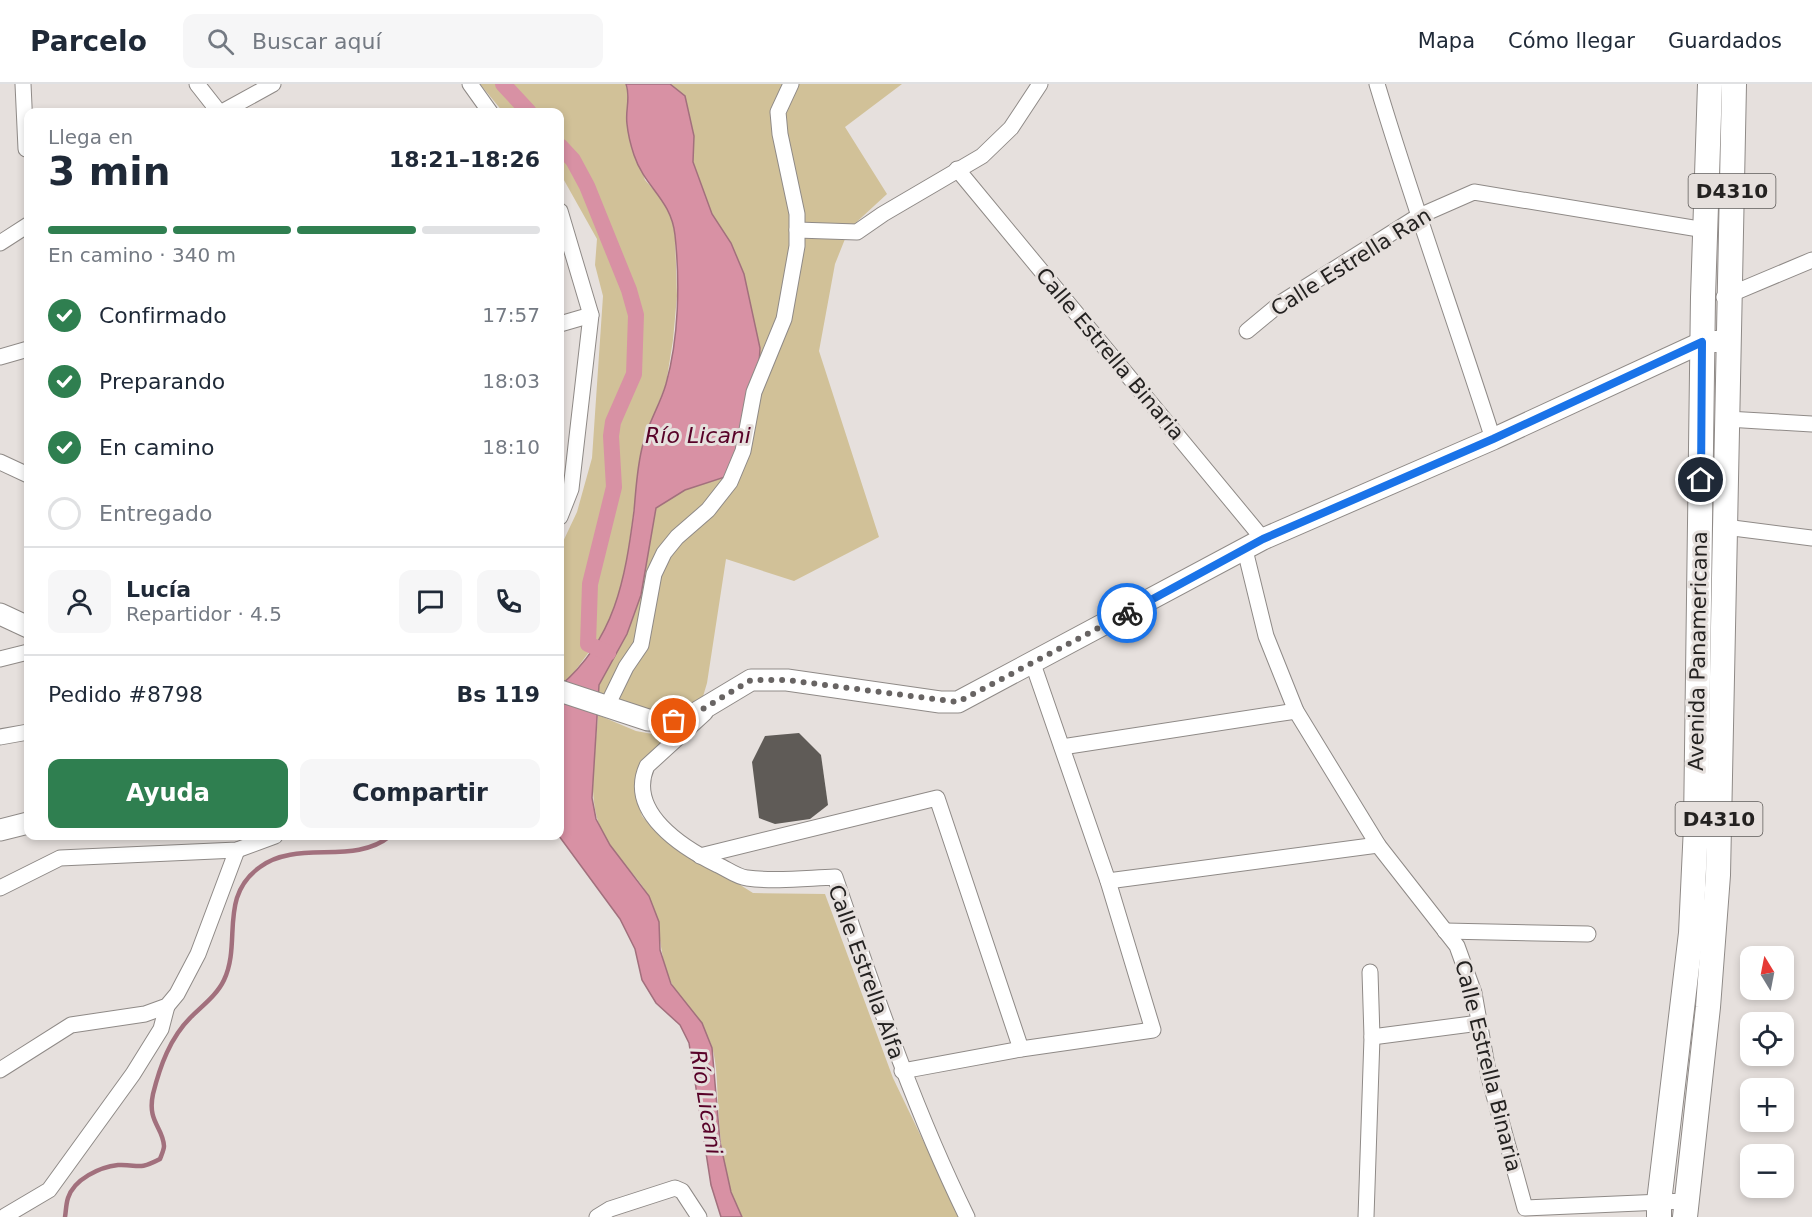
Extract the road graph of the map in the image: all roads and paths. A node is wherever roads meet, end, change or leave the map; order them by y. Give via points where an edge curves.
1 (23, 84) edge
2 (197, 84) edge
3 (273, 84) edge
4 (470, 84) edge
5 (790, 84) edge
6 (1040, 84) edge
7 (1377, 84) edge
8 (1710, 84) edge
9 (1734, 84) edge
10 (24, 108) edge
11 (218, 108) edge
12 (228, 108) edge
13 (487, 108) edge
14 (957, 169) junction
15 (1417, 217) junction
16 (564, 224) edge
17 (24, 228) edge
18 (797, 230) junction
19 (1704, 230) junction
20 (0, 243) edge
21 (1812, 260) edge
22 (1703, 297) junction
23 (1729, 297) junction
24 (591, 315) junction
25 (564, 323) edge
26 (1247, 330) dead end
27 (1728, 341) junction
28 (1702, 342) junction
29 (24, 350) edge
30 (0, 357) edge
31 (1727, 419) junction
32 (1812, 424) edge
33 (1493, 439) junction
34 (0, 462) edge
35 (24, 473) edge
36 (565, 488) edge
37 (1725, 527) junction
38 (1812, 538) edge
39 (1254, 545) junction
40 (0, 615) edge
41 (24, 625) edge
42 (24, 653) edge
43 (0, 659) edge
44 (1033, 664) junction
45 (564, 692) edge
46 (715, 703) junction
47 (603, 704) junction
48 (1296, 711) junction
49 (24, 733) edge
50 (0, 737) edge
51 (1062, 747) junction
52 (24, 824) edge
53 (0, 830) edge
54 (264, 840) edge
55 (1378, 845) junction
56 (237, 850) junction
57 (700, 856) junction
58 (1108, 881) junction
59 (0, 888) edge
60 (1445, 931) junction
61 (1588, 934) dead end
62 (1370, 972) dead end
63 (167, 1006) junction
64 (1479, 1023) junction
65 (1372, 1037) junction
66 (1021, 1049) junction
67 (0, 1070) edge
68 (902, 1071) junction
69 (1659, 1209) edge
70 (1685, 1209) edge
71 (4, 1214) edge
72 (597, 1217) edge
73 (699, 1217) edge
74 (967, 1217) edge
75 (1366, 1217) edge

1 - 10 street
2 - 11 street
3 - 12 street
4 - 13 street
5 - 18 street via 778,112
6 - 14 street via 999,141 982,156
7 - 15 street
8 - 19 main road, Avenida Panamericana / D4310
9 - 23 main road, Avenida Panamericana / D4310
14 - 18 street via 857,232
14 - 39 street, Calle Estrella Binaria
15 - 19 street, Calle Estrella Ran via 1474,192
15 - 26 street, Calle Estrella Ran via 1282,302
15 - 33 street
16 - 24 street
17 - 20 street
18 - 47 street via 784,319 754,392 743,451 730,482 664,554 654,574 642,645
19 - 22 main road, Avenida Panamericana / D4310
21 - 23 street
22 - 23 street
22 - 28 main road, Avenida Panamericana / D4310
23 - 27 main road, Avenida Panamericana / D4310
24 - 25 street
24 - 36 street
27 - 28 street
27 - 31 main road, Avenida Panamericana / D4310
28 - 33 street
28 - 69 main road, Avenida Panamericana / D4310 via 1696,826 1691,933
29 - 30 street
31 - 32 street
31 - 37 main road, Avenida Panamericana / D4310
33 - 39 street
34 - 35 street
37 - 38 street
37 - 70 main road, Avenida Panamericana / D4310 via 1718,875 1708,1007
39 - 44 street
39 - 48 street, Calle Estrella Binaria via 1266,636
40 - 41 street
42 - 43 street
44 - 46 street via 958,702 765,679 740,684
44 - 51 street
45 - 47 street
46 - 47 street via 674,721 648,720
46 - 57 street, Calle Estrella Alfa via 647,766 643,776 643,792 650,810 664,830
48 - 51 street
48 - 55 street, Calle Estrella Binaria
49 - 50 street
51 - 58 street
52 - 53 street
54 - 56 street
55 - 58 street
55 - 60 street, Calle Estrella Binaria
56 - 59 street via 60,858
56 - 63 street via 198,954
57 - 66 street via 937,798
57 - 68 street, Calle Estrella Alfa via 745,878 835,877
58 - 66 street via 1153,1030
60 - 61 street
60 - 64 street, Calle Estrella Binaria via 1457,946 1474,993
62 - 65 street
63 - 67 street via 145,1014 71,1025
63 - 71 street via 161,1029 133,1074 49,1190
64 - 65 street
64 - 69 street, Calle Estrella Binaria via 1489,1077 1525,1208
65 - 75 street
66 - 68 street
68 - 74 street, Calle Estrella Alfa
69 - 70 street
72 - 73 street via 668,1188 682,1191

